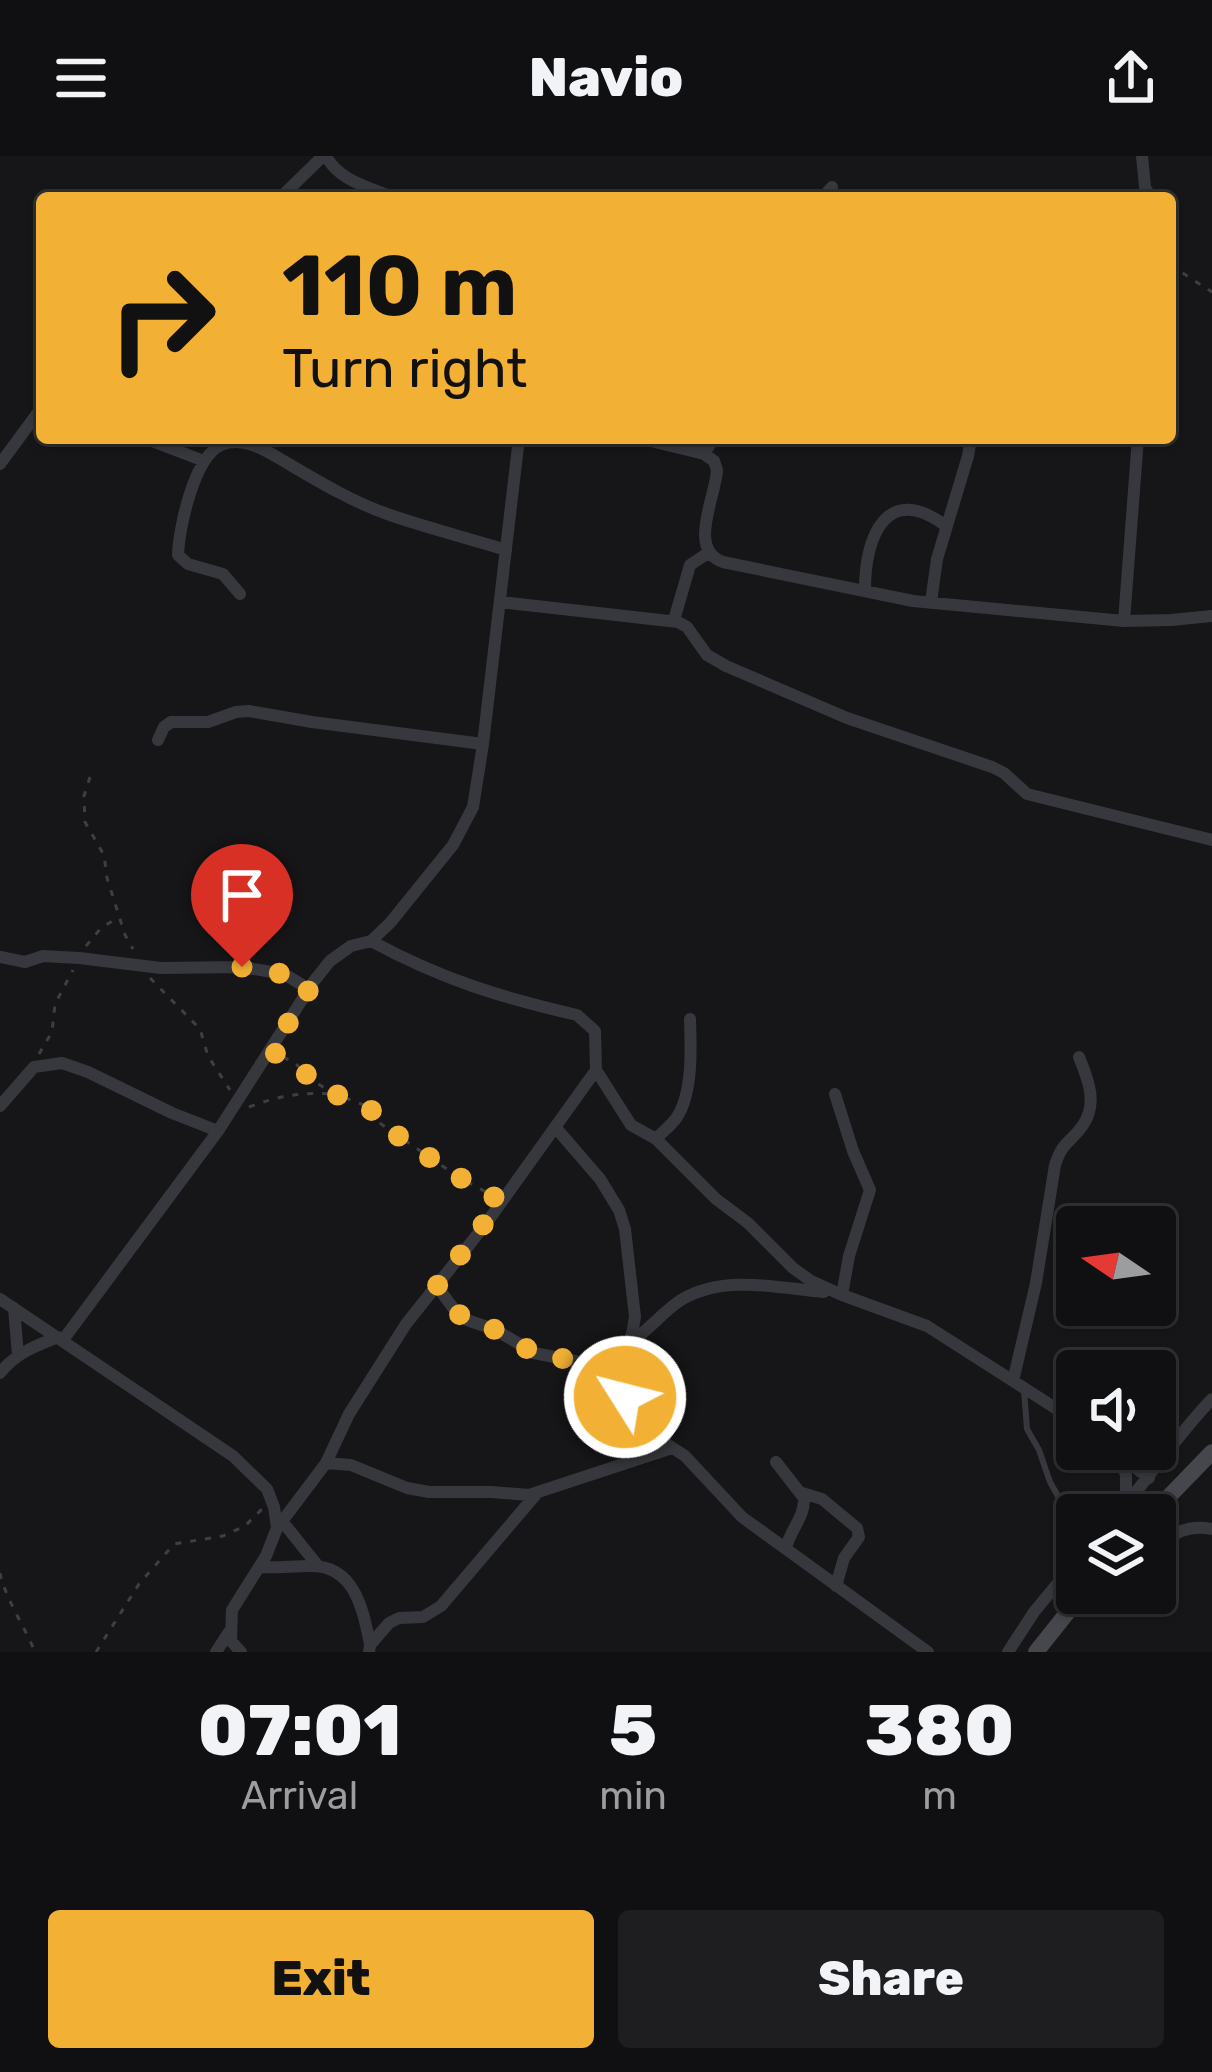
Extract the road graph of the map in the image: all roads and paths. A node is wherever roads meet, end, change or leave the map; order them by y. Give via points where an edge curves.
1 (324, 156) edge
2 (1142, 156) edge
3 (286, 192) edge
4 (380, 192) edge
5 (1147, 192) edge
6 (1176, 269) edge
7 (1212, 292) edge
8 (36, 415) edge
9 (160, 444) edge
10 (228, 444) edge
11 (254, 444) edge
12 (518, 444) edge
13 (664, 444) edge
14 (710, 444) edge
15 (970, 444) edge
16 (1138, 444) edge
17 (704, 454) junction
18 (204, 461) junction
19 (0, 464) edge
20 (946, 526) junction
21 (506, 550) junction
22 (708, 553) junction
23 (865, 589) junction
24 (240, 594) dead end
25 (500, 602) junction
26 (931, 602) junction
27 (1212, 616) edge
28 (674, 620) junction
29 (1124, 621) junction
30 (158, 740) dead end
31 (483, 744) junction
32 (90, 777) dead end
33 (1212, 840) edge
34 (119, 916) junction
35 (370, 940) junction
36 (0, 957) edge
37 (79, 958) junction
38 (142, 966) junction
39 (310, 988) junction
40 (690, 1019) dead end
41 (271, 1051) junction
42 (1079, 1057) dead end
43 (34, 1067) junction
44 (596, 1070) junction
45 (335, 1094) junction
46 (835, 1094) dead end
47 (0, 1106) edge
48 (234, 1107) junction
49 (556, 1128) junction
50 (218, 1131) junction
51 (656, 1139) junction
52 (501, 1201) junction
53 (437, 1286) junction
54 (839, 1294) junction
55 (0, 1299) edge
56 (14, 1308) junction
57 (61, 1339) junction
58 (628, 1343) junction
59 (18, 1355) junction
60 (0, 1373) edge
61 (613, 1384) junction
62 (1018, 1385) junction
63 (1212, 1399) edge
64 (1056, 1409) edge
65 (673, 1448) junction
66 (1212, 1452) edge
67 (776, 1462) dead end
68 (326, 1463) junction
69 (1139, 1470) edge
70 (1149, 1478) junction
71 (539, 1491) junction
72 (802, 1492) junction
73 (1135, 1494) edge
74 (1171, 1494) edge
75 (272, 1503) junction
76 (280, 1525) junction
77 (1212, 1529) edge
78 (1176, 1533) edge
79 (786, 1549) junction
80 (319, 1566) junction
81 (260, 1567) junction
82 (0, 1573) edge
83 (1056, 1585) edge
84 (836, 1586) junction
85 (1054, 1587) junction
86 (1067, 1614) edge
87 (230, 1631) junction
88 (370, 1648) edge
89 (31, 1652) edge
90 (96, 1652) edge
91 (216, 1652) edge
92 (241, 1652) edge
93 (928, 1652) edge
94 (1008, 1652) edge
95 (1036, 1652) edge

1 - 3 street
1 - 4 street via 344,177
2 - 5 street
6 - 7 path
8 - 19 street
9 - 18 street
10 - 18 street
11 - 21 street via 387,514
12 - 21 street
13 - 17 street
14 - 17 street
15 - 20 street
16 - 29 street
17 - 22 street via 717,470
18 - 24 street via 178,555 223,574
20 - 23 street via 914,510 886,518 867,551
20 - 26 street
21 - 25 street
22 - 23 street
22 - 28 street via 690,565
23 - 26 street
25 - 28 street
25 - 31 street
26 - 29 street
27 - 29 street
28 - 33 street via 726,666 992,767 1027,794
30 - 31 street via 171,722 249,711
31 - 35 street via 463,831
32 - 34 path via 85,822 104,854
34 - 37 path
34 - 38 path
35 - 39 street via 330,961
35 - 44 street via 484,992 577,1015 596,1030
36 - 37 street
37 - 38 street
37 - 43 path
38 - 39 street via 267,970
38 - 48 path via 200,1029
39 - 41 street
40 - 51 street via 684,1101
41 - 45 path
41 - 48 street
42 - 62 street via 1091,1102 1055,1165
43 - 47 street
43 - 50 street via 62,1063 88,1072
44 - 49 street
44 - 51 street via 628,1122
45 - 48 path
45 - 52 path via 369,1107 381,1124
46 - 54 street via 870,1190
48 - 50 street
49 - 52 street
49 - 58 street via 619,1210 635,1317
50 - 57 street
51 - 54 street via 777,1255
52 - 53 street
53 - 61 street via 467,1320
53 - 68 street via 374,1374
54 - 58 street via 739,1284 701,1291
54 - 62 street via 927,1326
55 - 56 street
56 - 57 street
56 - 59 street
57 - 59 street
57 - 75 street via 233,1456
58 - 61 street
59 - 60 street
61 - 65 street
62 - 64 street
62 - 85 lane via 1027,1429 1064,1508
63 - 70 street
65 - 71 street
65 - 79 street
66 - 74 main road
67 - 72 street
68 - 71 street via 429,1492
68 - 76 street
69 - 70 street
70 - 73 street
71 - 88 street via 441,1606 389,1623
72 - 79 street
72 - 84 street via 857,1528
75 - 76 street
75 - 90 path via 223,1536 174,1544
76 - 80 street
76 - 81 street
77 - 78 street
79 - 84 street
80 - 81 street
80 - 88 street via 356,1592
81 - 87 street via 232,1610
82 - 89 path
83 - 85 street
84 - 93 street
85 - 94 street
86 - 95 main road
87 - 91 street
87 - 92 street

